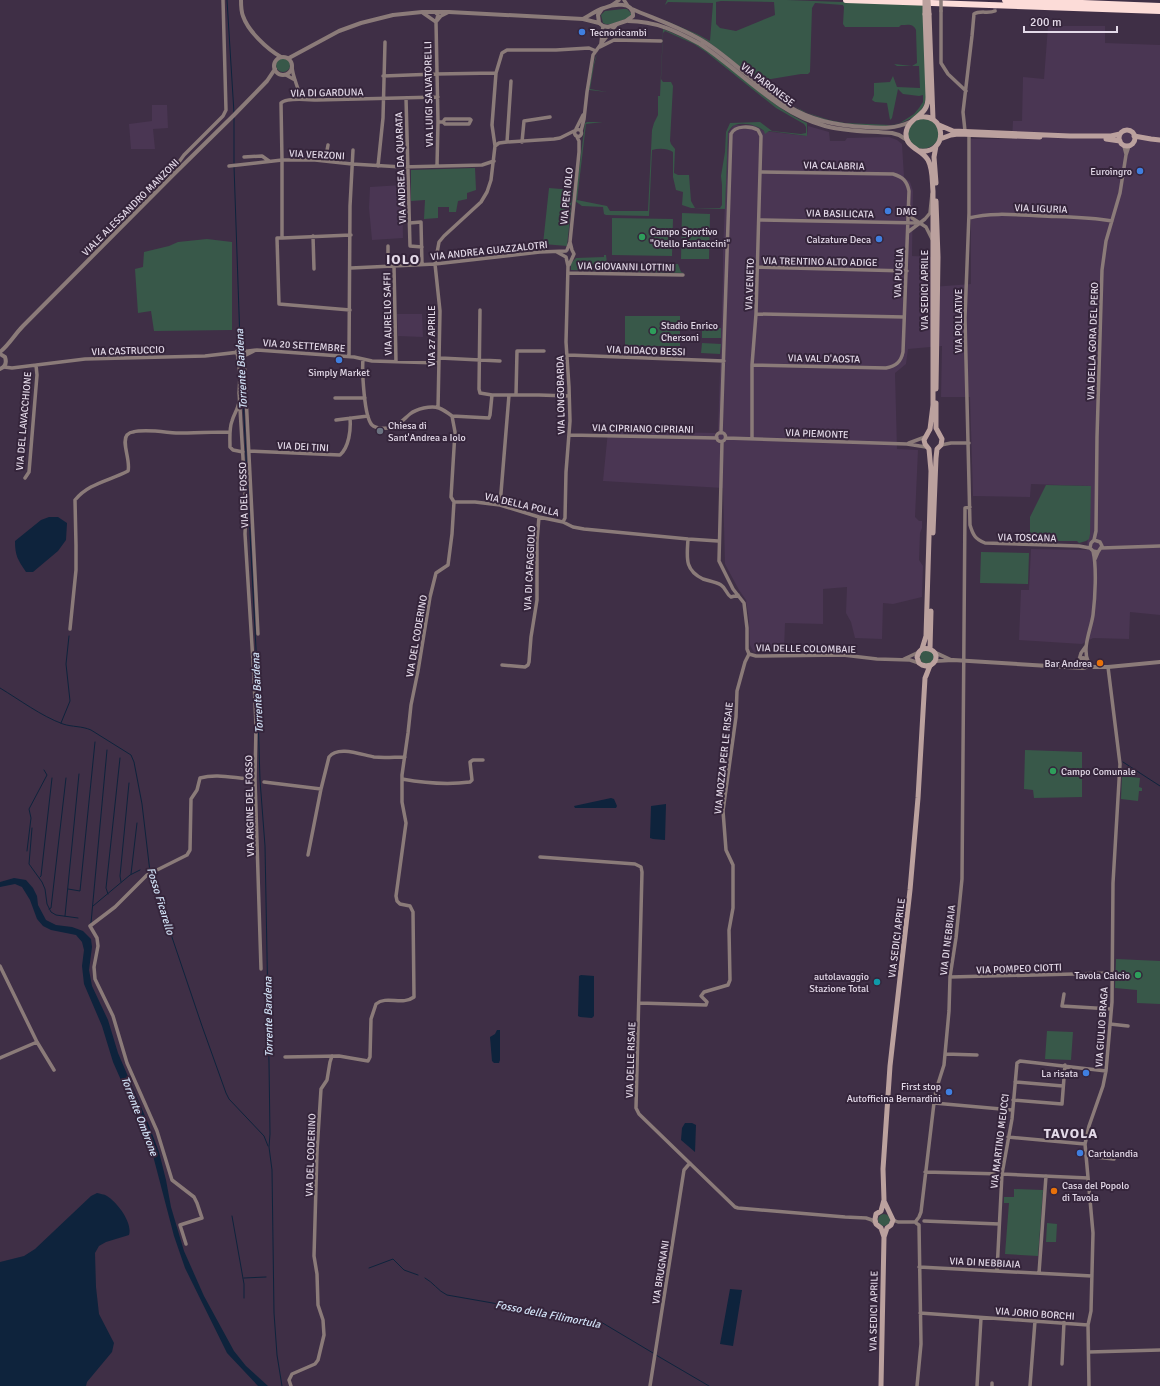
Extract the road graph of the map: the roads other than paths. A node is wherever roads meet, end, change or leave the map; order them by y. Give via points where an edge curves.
1 (223, 0) edge
2 (241, 0) edge
3 (619, 0) edge
4 (624, 0) edge
5 (846, 0) edge
6 (925, 0) edge
7 (928, 0) edge
8 (941, 0) edge
9 (1005, 0) edge
10 (610, 6) junction
11 (628, 6) junction
12 (1160, 6) edge
13 (603, 8) junction
14 (632, 9) junction
15 (995, 11) dead end
16 (1160, 11) edge
17 (422, 12) junction
18 (435, 12) junction
19 (449, 12) junction
20 (927, 14) junction
21 (583, 19) junction
22 (626, 21) junction
23 (436, 22) junction
24 (601, 24) junction
25 (617, 24) junction
26 (611, 32) junction
27 (614, 40) junction
28 (661, 41) dead end
29 (385, 42) dead end
30 (601, 44) junction
31 (270, 50) junction
32 (596, 50) junction
33 (281, 57) junction
34 (290, 60) junction
35 (275, 63) junction
36 (292, 68) junction
37 (275, 69) junction
38 (496, 73) junction
39 (280, 74) junction
40 (436, 74) junction
41 (286, 75) junction
42 (383, 76) junction
43 (296, 80) junction
44 (267, 81) junction
45 (510, 81) dead end
46 (966, 91) junction
47 (438, 97) junction
48 (406, 98) junction
49 (300, 99) junction
50 (383, 99) junction
51 (584, 114) junction
52 (550, 117) dead end
53 (916, 118) junction
54 (457, 119) junction
55 (933, 120) junction
56 (438, 122) junction
57 (443, 122) junction
58 (910, 122) junction
59 (457, 124) junction
60 (939, 125) junction
61 (575, 132) junction
62 (581, 133) junction
63 (967, 133) junction
64 (1120, 134) junction
65 (1134, 136) junction
66 (940, 139) junction
67 (1151, 139) junction
68 (907, 140) junction
69 (1160, 140) edge
70 (1120, 141) junction
71 (507, 142) junction
72 (522, 142) junction
73 (1129, 144) junction
74 (328, 145) dead end
75 (495, 146) junction
76 (936, 146) junction
77 (353, 150) dead end
78 (919, 151) junction
79 (579, 152) junction
80 (244, 157) dead end
81 (282, 160) junction
82 (268, 161) junction
83 (326, 161) junction
84 (494, 161) junction
85 (352, 164) junction
86 (229, 166) dead end
87 (378, 166) junction
88 (437, 166) junction
89 (408, 167) junction
90 (760, 172) junction
91 (171, 173) dead end
92 (905, 181) joint
93 (933, 191) junction
94 (908, 201) junction
95 (969, 218) junction
96 (759, 220) junction
97 (1112, 221) junction
98 (410, 223) junction
99 (908, 223) junction
100 (920, 223) junction
101 (908, 232) junction
102 (351, 235) junction
103 (313, 236) junction
104 (282, 238) junction
105 (933, 241) junction
106 (388, 246) dead end
107 (422, 247) junction
108 (568, 250) junction
109 (557, 252) junction
110 (566, 257) junction
111 (572, 258) junction
112 (435, 264) junction
113 (422, 265) junction
114 (388, 266) junction
115 (394, 266) junction
116 (568, 266) junction
117 (758, 267) junction
118 (351, 268) junction
119 (314, 269) dead end
120 (907, 271) junction
121 (568, 273) junction
122 (683, 275) dead end
123 (350, 310) junction
124 (480, 310) dead end
125 (756, 314) junction
126 (904, 317) junction
127 (6, 346) junction
128 (257, 350) junction
129 (544, 351) dead end
130 (237, 352) junction
131 (0, 353) edge
132 (568, 355) junction
133 (349, 357) junction
134 (6, 359) junction
135 (363, 359) junction
136 (439, 360) junction
137 (479, 361) junction
138 (500, 361) dead end
139 (724, 361) junction
140 (396, 362) junction
141 (36, 365) junction
142 (752, 365) junction
143 (896, 365) joint
144 (20, 366) junction
145 (2, 368) edge
146 (239, 392) junction
147 (492, 395) junction
148 (509, 395) junction
149 (516, 395) junction
150 (570, 396) junction
151 (335, 398) dead end
152 (365, 398) junction
153 (438, 408) junction
154 (368, 416) junction
155 (452, 416) junction
156 (350, 418) junction
157 (336, 420) dead end
158 (230, 432) junction
159 (937, 432) junction
160 (722, 433) junction
161 (569, 435) junction
162 (926, 435) junction
163 (717, 438) junction
164 (726, 438) junction
165 (752, 439) junction
166 (722, 442) junction
167 (969, 443) junction
168 (907, 444) junction
169 (940, 444) junction
170 (928, 448) junction
171 (249, 451) junction
172 (243, 452) junction
173 (26, 478) dead end
174 (454, 502) junction
175 (500, 505) junction
176 (970, 507) junction
177 (539, 517) junction
178 (563, 522) junction
179 (975, 538) joint
180 (688, 539) junction
181 (718, 541) junction
182 (1094, 544) junction
183 (1160, 546) edge
184 (1112, 547) junction
185 (1101, 548) junction
186 (1098, 552) junction
187 (1095, 560) junction
188 (738, 595) junction
189 (70, 629) dead end
190 (258, 634) dead end
191 (1086, 645) junction
192 (921, 650) junction
193 (932, 650) junction
194 (749, 654) junction
195 (901, 660) junction
196 (953, 660) junction
197 (1078, 660) junction
198 (963, 662) junction
199 (1160, 662) edge
200 (933, 663) junction
201 (920, 664) junction
202 (502, 665) dead end
203 (1086, 665) junction
204 (1067, 667) junction
205 (1108, 667) junction
206 (925, 678) junction
207 (405, 758) junction
208 (483, 760) dead end
209 (255, 779) junction
210 (402, 779) junction
211 (264, 782) dead end
212 (321, 789) junction
213 (308, 855) dead end
214 (540, 858) dead end
215 (0, 966) edge
216 (261, 969) dead end
217 (1113, 973) junction
218 (950, 977) junction
219 (1064, 994) dead end
220 (639, 1003) junction
221 (1111, 1008) junction
222 (1110, 1024) junction
223 (1128, 1026) dead end
224 (37, 1042) junction
225 (945, 1054) junction
226 (977, 1055) dead end
227 (332, 1056) junction
228 (285, 1057) dead end
229 (0, 1058) edge
230 (1065, 1065) junction
231 (54, 1070) dead end
232 (1106, 1071) junction
233 (1015, 1082) junction
234 (1063, 1086) junction
235 (1013, 1100) junction
236 (934, 1103) junction
237 (1012, 1110) junction
238 (1008, 1137) junction
239 (1085, 1144) junction
240 (1086, 1156) junction
241 (1114, 1159) dead end
242 (690, 1163) junction
243 (925, 1172) junction
244 (1002, 1174) junction
245 (1046, 1176) junction
246 (1088, 1178) junction
247 (884, 1200) junction
248 (881, 1211) junction
249 (889, 1212) junction
250 (875, 1216) junction
251 (866, 1218) junction
252 (919, 1218) junction
253 (924, 1221) junction
254 (876, 1224) junction
255 (890, 1224) junction
256 (917, 1224) junction
257 (999, 1224) junction
258 (881, 1228) junction
259 (884, 1237) junction
260 (186, 1244) dead end
261 (919, 1267) junction
262 (997, 1271) junction
263 (1039, 1273) junction
264 (1092, 1276) junction
265 (920, 1313) junction
266 (981, 1318) junction
267 (1035, 1321) junction
268 (1064, 1322) junction
269 (1088, 1325) junction
270 (1160, 1350) edge
271 (1089, 1352) junction
272 (1062, 1364) dead end
273 (291, 1386) edge
274 (650, 1386) edge
275 (881, 1386) edge
276 (917, 1386) edge
277 (977, 1386) edge
278 (1030, 1386) edge
279 (1089, 1386) edge

1 - 91 street via 226,110 184,155
2 - 31 street via 242,15 248,26
3 - 10 street
4 - 11 street
5 - 16 highway
6 - 20 main road, bridge
7 - 20 main road, bridge
8 - 46 street, bridge via 941,63 948,74
9 - 12 highway
10 - 11 street
10 - 13 street
11 - 14 street, VIA PARONESE
13 - 21 street
13 - 24 street via 598,15
14 - 22 street via 633,16
14 - 58 street, VIA PARONESE via 702,40 783,103 811,118 836,125 866,127 892,128
15 - 46 street, VIA POLLATIVE via 974,14
17 - 18 street
17 - 23 street
17 - 34 street via 394,15 361,23 339,31
18 - 19 street
18 - 23 street, VIA LUIGI SALVATORELLI via 438,15
19 - 21 street
19 - 23 street
20 - 53 main road via 928,97 925,109
20 - 55 main road
21 - 24 street
22 - 25 street
22 - 68 street, VIA PARONESE via 655,24 700,44 778,105 804,119 842,130 892,133
23 - 40 street, VIA LUIGI SALVATORELLI
24 - 25 street via 608,28
24 - 30 street
25 - 26 street, VIA PER IOLO
26 - 27 street
26 - 30 street, VIA PER IOLO
27 - 28 street
27 - 32 street
29 - 42 street
30 - 32 street, VIA PER IOLO
31 - 33 street
31 - 35 street
32 - 38 street, VIA 27 APRILE via 506,50 502,53
32 - 51 street, VIA PER IOLO via 591,63
33 - 34 street
33 - 35 street
34 - 36 street
35 - 37 street
36 - 41 street
36 - 43 street
37 - 39 street
37 - 44 street
38 - 40 street
38 - 75 street, VIA 27 APRILE via 492,121
39 - 41 street
39 - 44 street
40 - 42 street
40 - 47 street, VIA LUIGI SALVATORELLI
41 - 43 street
42 - 50 street
43 - 49 street
44 - 127 street, VIALE ALESSANDRO MANZONI via 19,329
45 - 71 street
46 - 63 street, VIA POLLATIVE via 963,112
47 - 48 street, VIA ANDREA DA QUARATA
47 - 56 street, VIA LUIGI SALVATORELLI
48 - 50 street, VIA DI GARDUNA
48 - 89 street, VIA ANDREA DA QUARATA
49 - 50 street, VIA DI GARDUNA
49 - 81 street, VIA DI GARDUNA via 285,100 281,103
50 - 87 street via 382,142
51 - 61 street, VIA PER IOLO
51 - 62 street, VIA PER IOLO
52 - 72 street via 524,121
53 - 55 main road via 925,116
53 - 58 main road
54 - 57 street via 445,119
54 - 59 street
54 - 59 street via 471,120 469,124
55 - 60 main road
56 - 57 street
56 - 88 street, VIA LUIGI SALVATORELLI
57 - 59 street
58 - 68 main road via 906,129
60 - 63 main road
60 - 66 main road
61 - 62 street via 579,130
61 - 72 street via 560,138
61 - 79 street, VIA PER IOLO via 579,141
62 - 79 street, VIA PER IOLO
63 - 64 main road via 1070,136
63 - 66 main road
63 - 70 main road
63 - 95 street, VIA POLLATIVE
64 - 65 main road via 1129,131
64 - 70 main road
65 - 67 main road
65 - 73 main road
66 - 76 main road, VIA SEDICI APRILE
67 - 69 main road
67 - 73 main road
68 - 78 main road, VIA SEDICI APRILE
70 - 73 main road
71 - 72 street
71 - 75 street
73 - 97 street, VIA DELLA GORA DEL PERO via 1122,185
74 - 83 street
75 - 84 street, VIA 27 APRILE
76 - 78 main road
76 - 159 main road, VIA SEDICI APRILE via 934,157 938,257
77 - 85 street
78 - 93 main road, VIA SEDICI APRILE via 928,159 931,167
79 - 108 street, VIA PER IOLO
80 - 82 street via 262,156
81 - 82 street, VIA VERZONI
81 - 83 street, VIA VERZONI
81 - 104 street
82 - 86 street
83 - 85 street, VIA VERZONI
84 - 88 street, VIA VERZONI via 482,165
84 - 112 street, VIA 27 APRILE via 487,192 481,202 439,242
85 - 87 street, VIA VERZONI
85 - 102 street
87 - 89 street, VIA VERZONI
88 - 89 street, VIA VERZONI
89 - 98 street, VIA ANDREA DA QUARATA
90 - 92 street, VIA CALABRIA via 893,174
90 - 96 street, VIA VENETO
90 - 139 street, VIA VENETO via 761,136 758,130 733,130
92 - 94 street, VIA PUGLIA via 908,184
93 - 100 street via 930,196 930,213
93 - 105 main road, VIA SEDICI APRILE
94 - 99 street, VIA PUGLIA
94 - 100 street via 912,218
95 - 97 street, VIA LIGURIA via 983,215 1012,215
95 - 167 street, VIA POLLATIVE via 965,318
96 - 99 street, VIA BASILICATA
96 - 117 street, VIA VENETO
97 - 182 street, VIA DELLA GORA DEL PERO via 1102,273
98 - 107 street, VIA ANDREA DA QUARATA via 410,246
98 - 107 street via 421,222
99 - 100 street, VIA BASILICATA
99 - 101 street, VIA PUGLIA
100 - 101 street
100 - 105 street via 926,227
101 - 120 street, VIA PUGLIA
102 - 103 street
102 - 118 street
103 - 104 street
103 - 119 street
104 - 123 street via 277,238 279,304
105 - 162 main road, VIA SEDICI APRILE via 933,405 930,429
106 - 114 street
107 - 113 street
108 - 109 street, VIA ANDREA GUAZZALOTRI
108 - 110 street, VIA LONGOBARDA
108 - 111 street, VIA LONGOBARDA via 574,254
109 - 110 street, VIA ANDREA GUAZZALOTRI
109 - 112 street, VIA ANDREA GUAZZALOTRI
110 - 111 street
110 - 116 street, VIA LONGOBARDA
111 - 116 street, VIA LONGOBARDA
112 - 113 street, VIA ANDREA GUAZZALOTRI
112 - 136 street, VIA 27 APRILE via 440,311
113 - 115 street, VIA ANDREA GUAZZALOTRI
114 - 115 street, VIA ANDREA GUAZZALOTRI
114 - 118 street, VIA ANDREA GUAZZALOTRI
115 - 140 street, VIA AURELIO SAFFI
116 - 121 street, VIA LONGOBARDA
117 - 120 street, VIA TRENTINO ALTO ADIGE
117 - 125 street, VIA VENETO
118 - 123 street
120 - 126 street, VIA PUGLIA
121 - 122 street, VIA GIOVANNI LOTTINI
121 - 132 street, VIA LONGOBARDA
123 - 133 street
124 - 137 street
125 - 126 street
125 - 142 street, VIA VENETO
126 - 143 street, VIA PUGLIA via 903,352
127 - 131 street, VIALE ALESSANDRO MANZONI
127 - 134 street
128 - 130 street, VIA 20 SETTEMBRE
128 - 133 street, VIA 20 SETTEMBRE
128 - 171 street, VIA DEL FOSSO via 244,356
129 - 149 street via 517,351
130 - 141 street, VIA CASTRUCCIO via 205,356 85,359
130 - 146 street
131 - 134 street
132 - 139 street, VIA DIDACO BESSI
132 - 150 street, VIA LONGOBARDA
133 - 135 street, VIA 20 SETTEMBRE
134 - 144 street, VIA CASTRUCCIO via 10,365
134 - 145 street
135 - 140 street, VIA 20 SETTEMBRE
135 - 152 street
136 - 137 street, VIA 20 SETTEMBRE
136 - 140 street, VIA 20 SETTEMBRE
136 - 153 street, VIA 27 APRILE
137 - 138 street, VIA 20 SETTEMBRE
137 - 147 street via 479,392
139 - 160 street
141 - 144 street, VIA CASTRUCCIO
141 - 173 street, VIA DEL LAVACCHIONE via 29,472
142 - 143 street, VIA VAL D'AOSTA via 886,368
142 - 165 street, VIA VENETO
144 - 145 street, VIA CASTRUCCIO
146 - 158 street via 238,407
146 - 172 street, VIA ARGINE DEL FOSSO
147 - 148 street
147 - 155 street via 489,418
148 - 149 street
148 - 175 street
149 - 150 street
150 - 161 street, VIA LONGOBARDA
151 - 152 street
152 - 154 street
153 - 154 street via 413,412 390,428 373,426
153 - 155 street
154 - 156 street
155 - 174 street via 455,432 451,499
156 - 157 street
156 - 171 street, VIA DEI TINI via 349,436 340,456
158 - 172 street via 231,448
158 - 189 street via 139,431 127,435 125,442 128,471 94,484 75,500 76,570
159 - 162 main road via 933,431
159 - 169 main road via 941,436
160 - 163 street via 718,434
160 - 164 street
161 - 163 street, VIA CIPRIANO CIPRIANI
161 - 178 street, VIA LONGOBARDA
162 - 168 street, VIA PIEMONTE
162 - 170 main road, VIA SEDICI APRILE via 924,442
163 - 166 street
164 - 165 street, VIA PIEMONTE
164 - 166 street
165 - 168 street, VIA PIEMONTE
166 - 181 street, VIA DELLE COLOMBAIE
167 - 169 street
167 - 176 street, VIA POLLATIVE
168 - 170 street, VIA PIEMONTE
169 - 170 main road via 933,450
169 - 193 main road via 935,470
170 - 192 main road, VIA SEDICI APRILE via 931,471 928,585 926,636
171 - 190 street, VIA DEL FOSSO
172 - 209 street, VIA ARGINE DEL FOSSO via 256,726
174 - 175 street, VIA DELLA POLLA
174 - 207 street, VIA DEL CODERINO via 448,565 436,573 430,597 411,705
175 - 177 street, VIA DELLA POLLA
176 - 179 street, VIA POLLATIVE via 970,525
176 - 198 street, VIA POLLATIVE via 965,508
177 - 178 street, VIA DELLA POLLA
177 - 202 street, VIA DI CAFAGGIOLO via 537,600 530,662 525,667
178 - 180 street via 584,529
179 - 182 street, VIA TOSCANA via 992,544
180 - 181 street
180 - 188 street via 689,568 702,578 722,586 728,595
181 - 188 street, VIA DELLE COLOMBAIE via 719,561 726,578
182 - 184 street
182 - 185 street
182 - 186 street
182 - 187 street, VIA DELLA GORA DEL PERO
183 - 184 street
184 - 185 street
185 - 186 street, VIA DELLA GORA DEL PERO
186 - 187 street, VIA DELLA GORA DEL PERO
187 - 191 street, VIA DELLA GORA DEL PERO via 1093,614
188 - 194 street, VIA DELLE COLOMBAIE via 745,607
191 - 197 street, VIA DELLA GORA DEL PERO
191 - 203 street, VIA DELLA GORA DEL PERO
192 - 193 main road
192 - 195 street, VIA DELLE COLOMBAIE
192 - 201 main road, VIA SEDICI APRILE via 917,657
193 - 196 street
193 - 200 main road via 936,656
194 - 195 street, VIA DELLE COLOMBAIE via 843,655
194 - 220 street, VIA MOZZA PER LE RISAIE via 737,692 723,811 726,850 733,865 733,908 729,930 730,980 728,985 704,992 701,996 707,1002 706,1005
195 - 201 street, VIA DELLE COLOMBAIE
196 - 198 street
196 - 200 street
197 - 203 street via 1078,665
197 - 203 street via 1084,658
197 - 204 street
198 - 204 street
198 - 218 street, VIA DI NEBBIAIA via 963,858
199 - 205 street
200 - 201 main road via 926,666
200 - 206 main road
201 - 206 main road, VIA SEDICI APRILE
203 - 204 street
203 - 205 street
205 - 217 street, VIA GIULIO BRAGA via 1120,764 1113,883
206 - 247 main road, VIA SEDICI APRILE via 910,890 890,1066
207 - 210 street, VIA DEL CODERINO
207 - 212 street via 335,752 329,756
208 - 210 street via 470,762 470,782 442,784
209 - 216 street, VIA ARGINE DEL FOSSO
209 - 260 street via 219,776 200,778 191,799 190,850 187,855 147,875 115,907 90,926 97,938 98,946 94,967 95,979 113,1016 127,1064 157,1131 172,1180 194,1197 202,1218 180,1225
210 - 227 street, VIA DEL CODERINO via 402,802 406,823 396,896 397,901 410,906 413,912 414,995 407,1001 382,1001 376,1004 371,1020 368,1061
211 - 212 street
212 - 213 street
214 - 220 street, VIA DELLE RISAIE via 635,864 641,867
215 - 224 street
217 - 218 street, VIA POMPEO CIOTTI
217 - 221 street, VIA GIULIO BRAGA
218 - 225 street, VIA DI NEBBIAIA
219 - 221 street via 1062,1006
220 - 242 street, VIA DELLE RISAIE via 636,1108 639,1114
221 - 222 street, VIA GIULIO BRAGA
222 - 223 street
222 - 232 street, VIA GIULIO BRAGA
224 - 229 street
224 - 231 street
225 - 226 street
225 - 236 street, VIA DI NEBBIAIA
227 - 228 street
227 - 273 street, VIA DEL CODERINO via 327,1080 320,1094 314,1256 318,1305 324,1335 318,1360 313,1365 294,1373 290,1377
230 - 232 street
230 - 233 street, VIA MARTINO MEUCCI via 1017,1062
230 - 234 street
232 - 239 street, VIA GIULIO BRAGA
233 - 234 street
233 - 235 street, VIA MARTINO MEUCCI
234 - 235 street via 1062,1104
235 - 237 street, VIA MARTINO MEUCCI
236 - 237 street
236 - 243 street, VIA DI NEBBIAIA
237 - 238 street, VIA MARTINO MEUCCI
238 - 239 street
238 - 244 street, VIA MARTINO MEUCCI
239 - 240 street, VIA GIULIO BRAGA
240 - 241 street
240 - 246 street, VIA GIULIO BRAGA
242 - 251 street, VIA DELLE RISAIE via 738,1208
242 - 274 street, VIA BRUGNANI via 684,1170
243 - 244 street
243 - 252 street, VIA DI NEBBIAIA
244 - 245 street
244 - 257 street, VIA MARTINO MEUCCI
245 - 246 street
245 - 263 street
246 - 264 street, VIA GIULIO BRAGA via 1093,1233
247 - 248 main road, VIA SEDICI APRILE
247 - 249 main road, VIA SEDICI APRILE
248 - 249 main road
248 - 250 main road
249 - 255 main road, VIA SEDICI APRILE via 892,1216
250 - 251 street, VIA DELLE RISAIE
250 - 254 main road
251 - 254 street
252 - 253 street
252 - 256 street, VIA DI NEBBIAIA
253 - 256 street
253 - 257 street
254 - 258 main road
255 - 256 street
255 - 258 main road
255 - 259 main road, VIA SEDICI APRILE
256 - 261 street
257 - 262 street, VIA MARTINO MEUCCI
258 - 259 main road, VIA SEDICI APRILE
259 - 275 main road, VIA SEDICI APRILE
261 - 262 street, VIA DI NEBBIAIA
261 - 265 street
262 - 263 street, VIA DI NEBBIAIA
263 - 264 street, VIA DI NEBBIAIA
264 - 269 street, VIA GIULIO BRAGA
265 - 266 street, VIA JORIO BORCHI
265 - 276 street via 921,1344
266 - 267 street, VIA JORIO BORCHI
266 - 277 street
267 - 268 street, VIA JORIO BORCHI
267 - 278 street
268 - 269 street, VIA JORIO BORCHI
268 - 272 street
269 - 271 street, VIA GIULIO BRAGA
270 - 271 street
271 - 279 street, VIA GIULIO BRAGA

